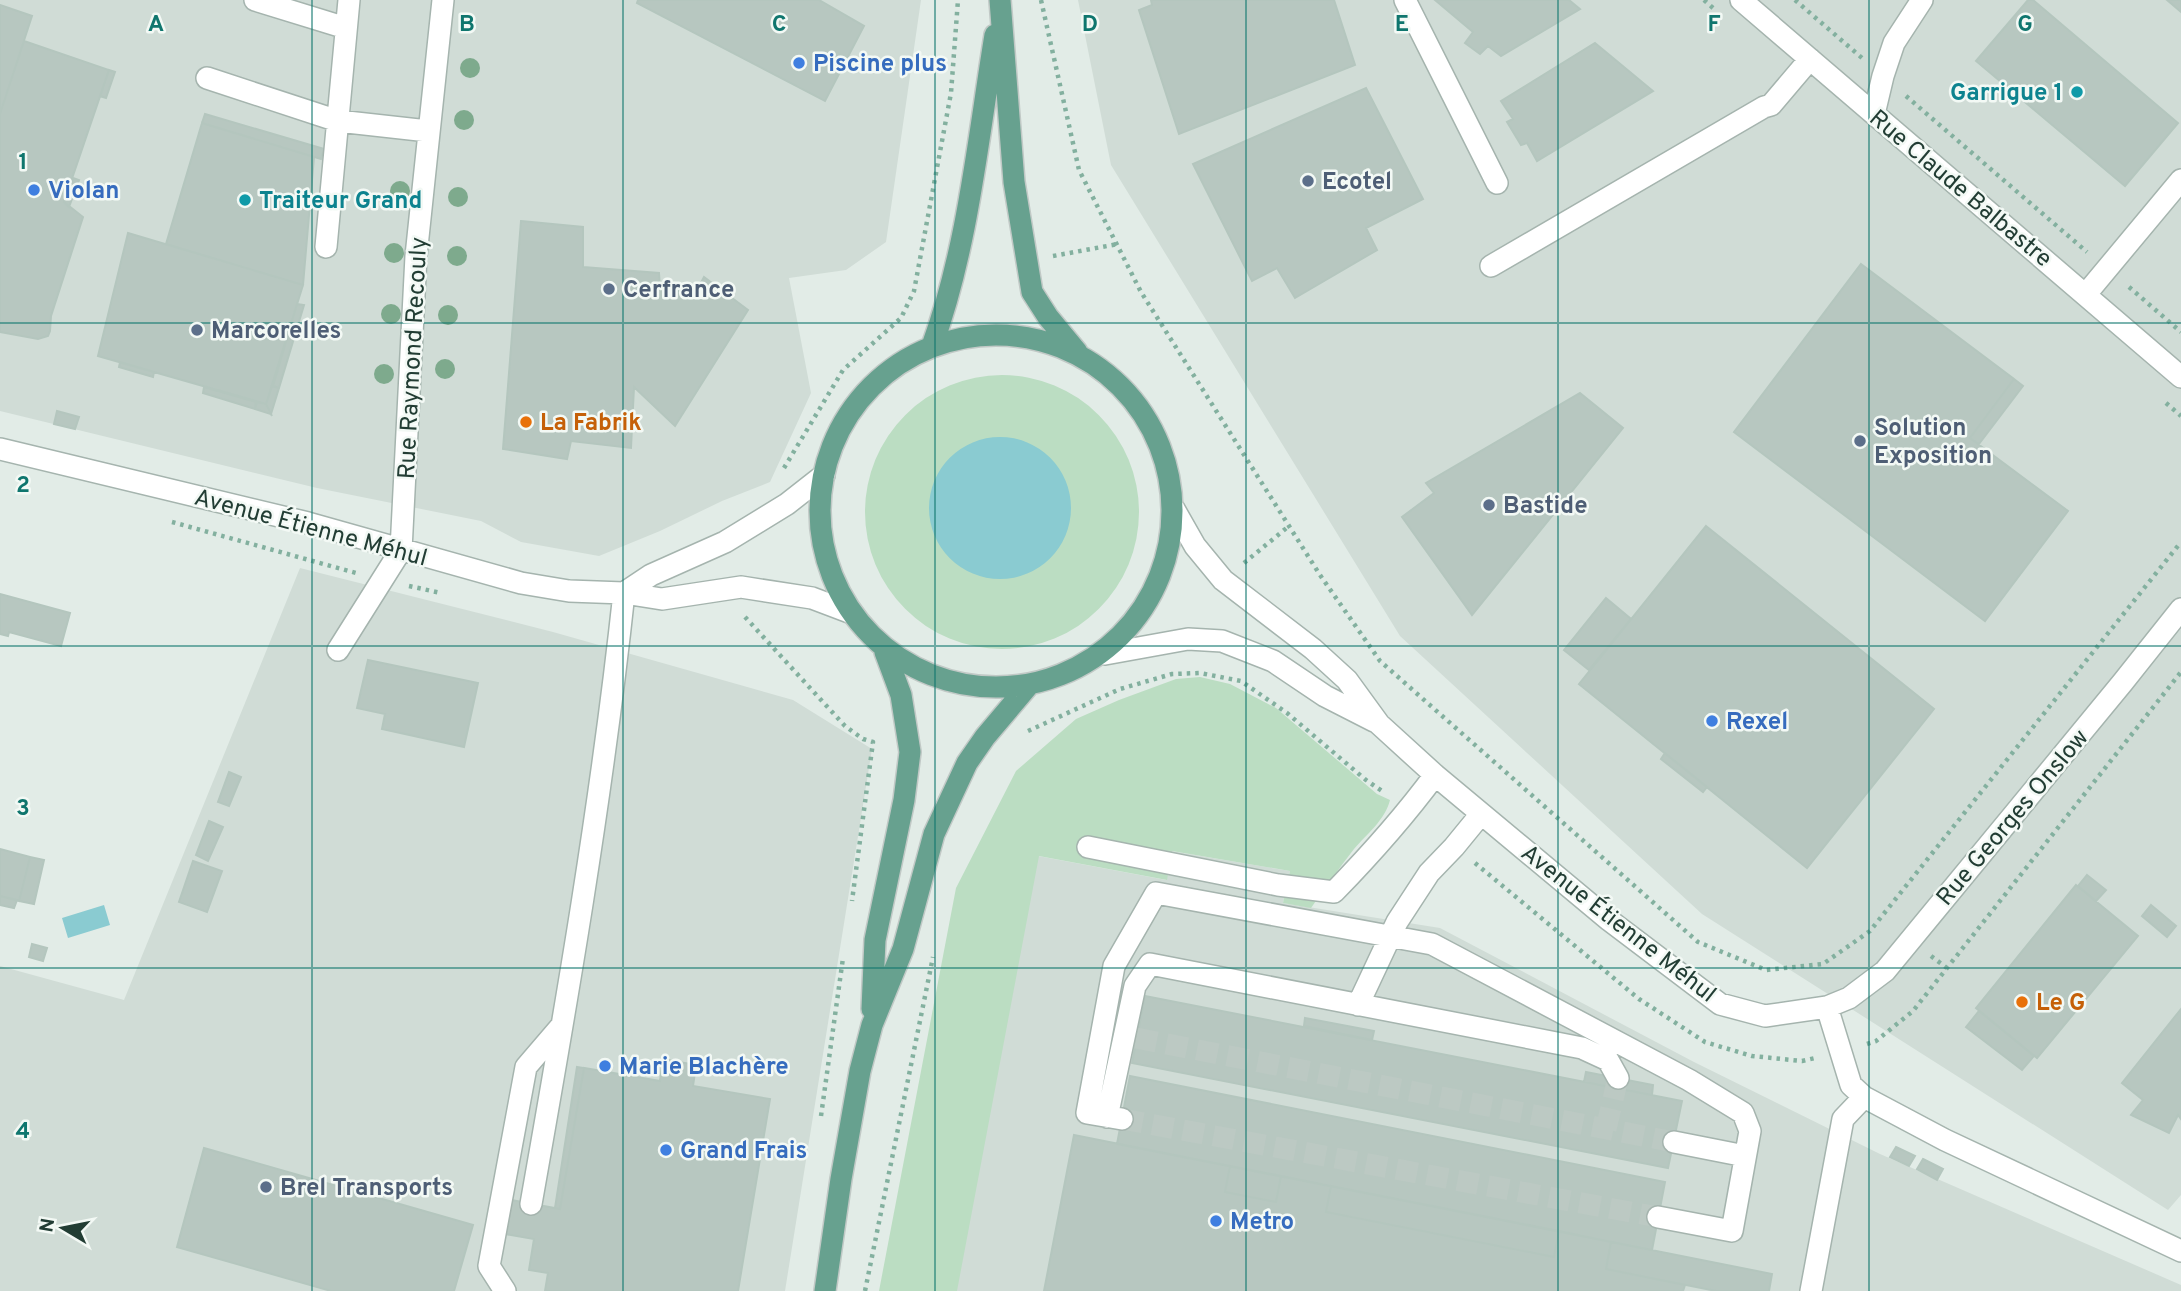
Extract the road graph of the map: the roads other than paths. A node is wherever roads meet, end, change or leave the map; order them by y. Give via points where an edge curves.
1 (255, 0) edge
2 (349, 0) edge
3 (443, 0) edge
4 (1405, 0) edge
5 (1741, 0) edge
6 (1922, 0) edge
7 (1001, 1) edge
8 (346, 28) junction
9 (1810, 60) junction
10 (207, 78) dead end
11 (1874, 114) junction
12 (338, 121) junction
13 (428, 131) junction
14 (2181, 180) edge
15 (1497, 183) dead end
16 (326, 247) dead end
17 (1491, 266) dead end
18 (2086, 294) junction
19 (932, 346) junction
20 (1077, 352) junction
21 (2181, 377) edge
22 (0, 449) edge
23 (824, 475) junction
24 (1174, 509) junction
25 (401, 550) junction
26 (624, 593) junction
27 (2181, 610) edge
28 (849, 612) junction
29 (338, 650) dead end
30 (885, 652) junction
31 (1105, 654) junction
32 (1028, 686) junction
33 (1379, 724) junction
34 (1435, 775) junction
35 (1481, 814) junction
36 (1088, 847) dead end
37 (1390, 937) junction
38 (1358, 1005) junction
39 (1828, 1007) junction
40 (563, 1023) junction
41 (872, 1025) junction
42 (1618, 1078) dead end
43 (1864, 1097) junction
44 (1674, 1142) tunnel mouth
45 (1745, 1156) junction
46 (531, 1204) dead end
47 (1658, 1217) tunnel mouth
48 (2181, 1251) edge
49 (505, 1291) edge
50 (825, 1291) edge
51 (1811, 1291) edge

1 - 8 street
2 - 8 street
3 - 13 street, Rue Raymond Recouly
4 - 15 street
5 - 9 street, Rue Claude Balbastre
6 - 11 street via 1894,43
7 - 19 main road via 958,262
7 - 20 main road via 1014,182 1032,292
8 - 12 street
9 - 11 street, Rue Claude Balbastre
9 - 17 street via 1771,105
10 - 12 street
11 - 18 street, Rue Claude Balbastre
12 - 13 street
12 - 16 street
13 - 25 street, Rue Raymond Recouly via 416,256
14 - 18 street
18 - 21 street, Rue Claude Balbastre
19 - 20 main road via 974,335 1017,334
19 - 23 main road via 895,366 864,394 838,432
20 - 24 main road via 1105,370 1142,409 1166,457
22 - 25 street, Avenue Étienne Méhul
23 - 26 street via 725,542 651,575
23 - 28 main road via 820,517 826,559
24 - 31 main road via 1168,555 1151,598
24 - 33 street, Avenue Étienne Méhul via 1195,546 1223,580 1347,680
25 - 26 street, Avenue Étienne Méhul via 520,583
25 - 29 street
26 - 28 street, Avenue Étienne Méhul via 662,599 741,587 813,598
26 - 40 street via 613,698
27 - 39 street, Rue Georges Onslow via 1885,971 1849,998
28 - 30 main road
30 - 32 main road via 936,678 981,688
30 - 41 main road via 901,695 910,752 875,940
31 - 32 main road
31 - 33 street, Avenue Étienne Méhul via 1188,639 1222,641 1273,661 1325,696
32 - 41 main road via 967,763 934,835 903,949
33 - 34 street, Avenue Étienne Méhul
34 - 35 street, Avenue Étienne Méhul
34 - 36 street via 1396,826 1334,892
35 - 37 street via 1429,873
35 - 39 street, Avenue Étienne Méhul via 1720,1004 1765,1016
37 - 38 street
37 - 38 street via 1156,893 1114,966 1087,1113 1114,1118 1135,986 1150,964
37 - 45 street via 1432,944 1743,1113 1750,1131
38 - 42 street via 1582,1048 1608,1060
39 - 43 street via 1851,1085
40 - 46 street
40 - 49 street via 526,1067 489,1266
41 - 50 main road via 860,1071
43 - 48 street
43 - 51 street via 1843,1119
44 - 45 street
45 - 47 street via 1731,1231

